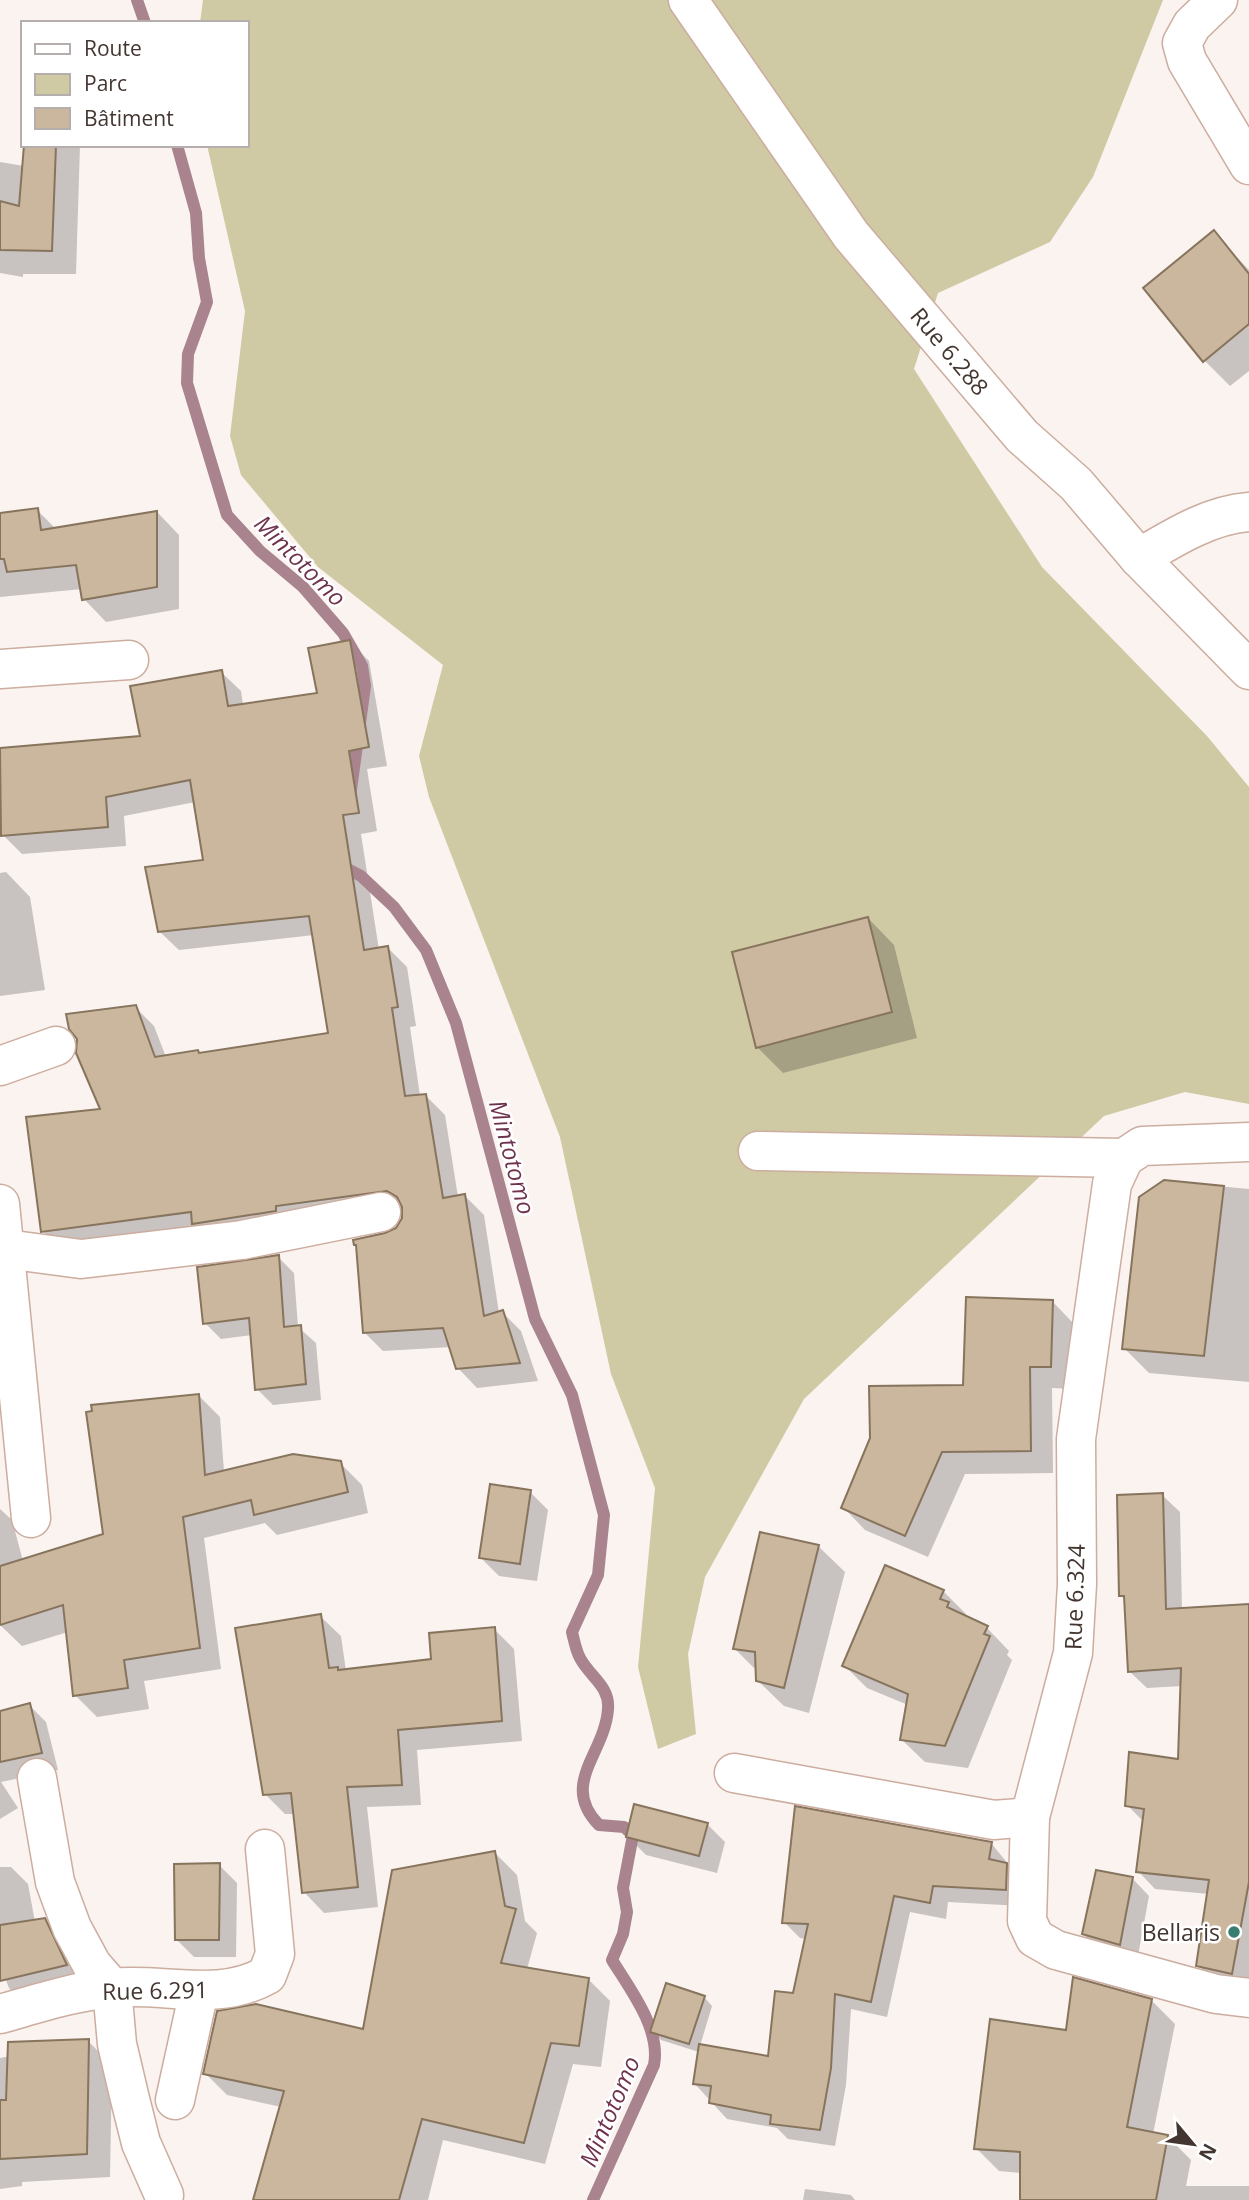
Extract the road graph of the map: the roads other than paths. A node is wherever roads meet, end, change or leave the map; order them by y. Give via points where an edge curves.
1 (688, 0) edge
2 (1219, 0) edge
3 (1249, 165) edge
4 (1249, 512) edge
5 (1139, 558) junction
6 (130, 660) dead end
7 (0, 669) edge
8 (1249, 670) edge
9 (56, 1046) dead end
10 (0, 1066) edge
11 (1249, 1142) edge
12 (758, 1151) dead end
13 (1124, 1158) junction
14 (0, 1204) edge
15 (381, 1212) dead end
16 (6, 1249) junction
17 (31, 1518) dead end
18 (734, 1773) dead end
19 (37, 1778) dead end
20 (1030, 1817) junction
21 (265, 1849) dead end
22 (112, 1988) junction
23 (199, 1991) junction
24 (1249, 1998) edge
25 (0, 2014) edge
26 (175, 2100) dead end
27 (164, 2195) dead end

1 - 5 street, Rue 6.288 via 851,235 1022,436 1076,484
2 - 3 street via 1192,25 1182,43 1187,61
4 - 5 street via 1193,527
5 - 8 street, Rue 6.288
6 - 7 street
9 - 10 street
11 - 13 street via 1142,1146
12 - 13 street
13 - 20 street, Rue 6.324 via 1112,1184 1076,1440 1073,1653
14 - 16 street
15 - 16 street via 242,1240 81,1259
16 - 17 street via 16,1395
18 - 20 street via 994,1820
19 - 22 street via 55,1882 72,1928 92,1965
20 - 24 street, Rue 6.324 via 1027,1920 1035,1938 1056,1950 1216,1994
21 - 23 street, Rue 6.291 via 275,1954 267,1975 250,1985
22 - 23 street, Rue 6.291
22 - 25 street, Rue 6.291
22 - 27 street via 117,2043 141,2143
23 - 26 street

